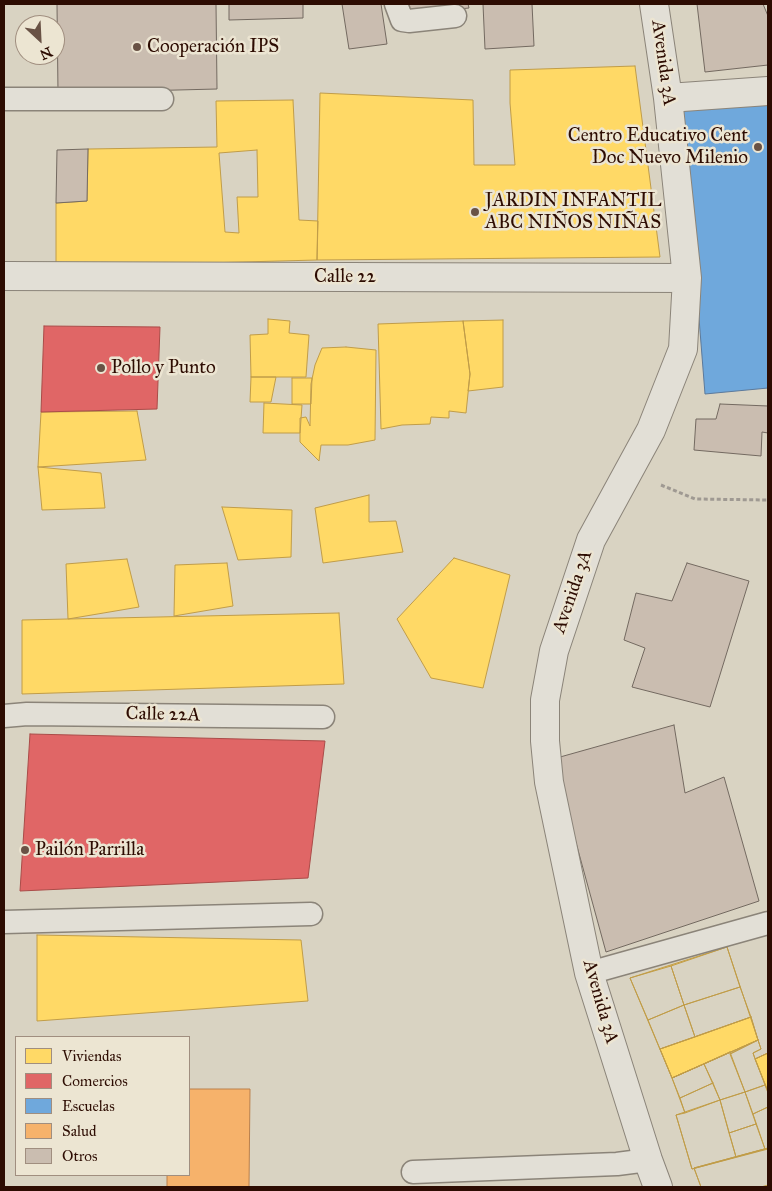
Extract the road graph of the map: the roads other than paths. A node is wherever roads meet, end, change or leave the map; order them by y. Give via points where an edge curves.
1 (396, 4) edge
2 (654, 4) edge
3 (456, 16) dead end
4 (768, 91) edge
5 (668, 98) junction
6 (4, 99) edge
7 (162, 99) dead end
8 (4, 276) edge
9 (687, 278) junction
10 (4, 716) edge
11 (323, 717) dead end
12 (312, 914) dead end
13 (9, 922) edge
14 (768, 923) edge
15 (589, 973) junction
16 (648, 1160) junction
17 (413, 1172) dead end
18 (658, 1187) edge

1 - 3 lane via 402,20
2 - 5 street, Avenida 3A
4 - 5 street
5 - 9 street, Avenida 3A
6 - 7 lane
8 - 9 street, Calle 22
9 - 15 street, Avenida 3A via 683,349 651,430 591,540 554,651 545,700 548,782
10 - 11 lane, Calle 22A
12 - 13 lane
14 - 15 lane
15 - 16 street, Avenida 3A
16 - 17 lane
16 - 18 street, Avenida 3A

